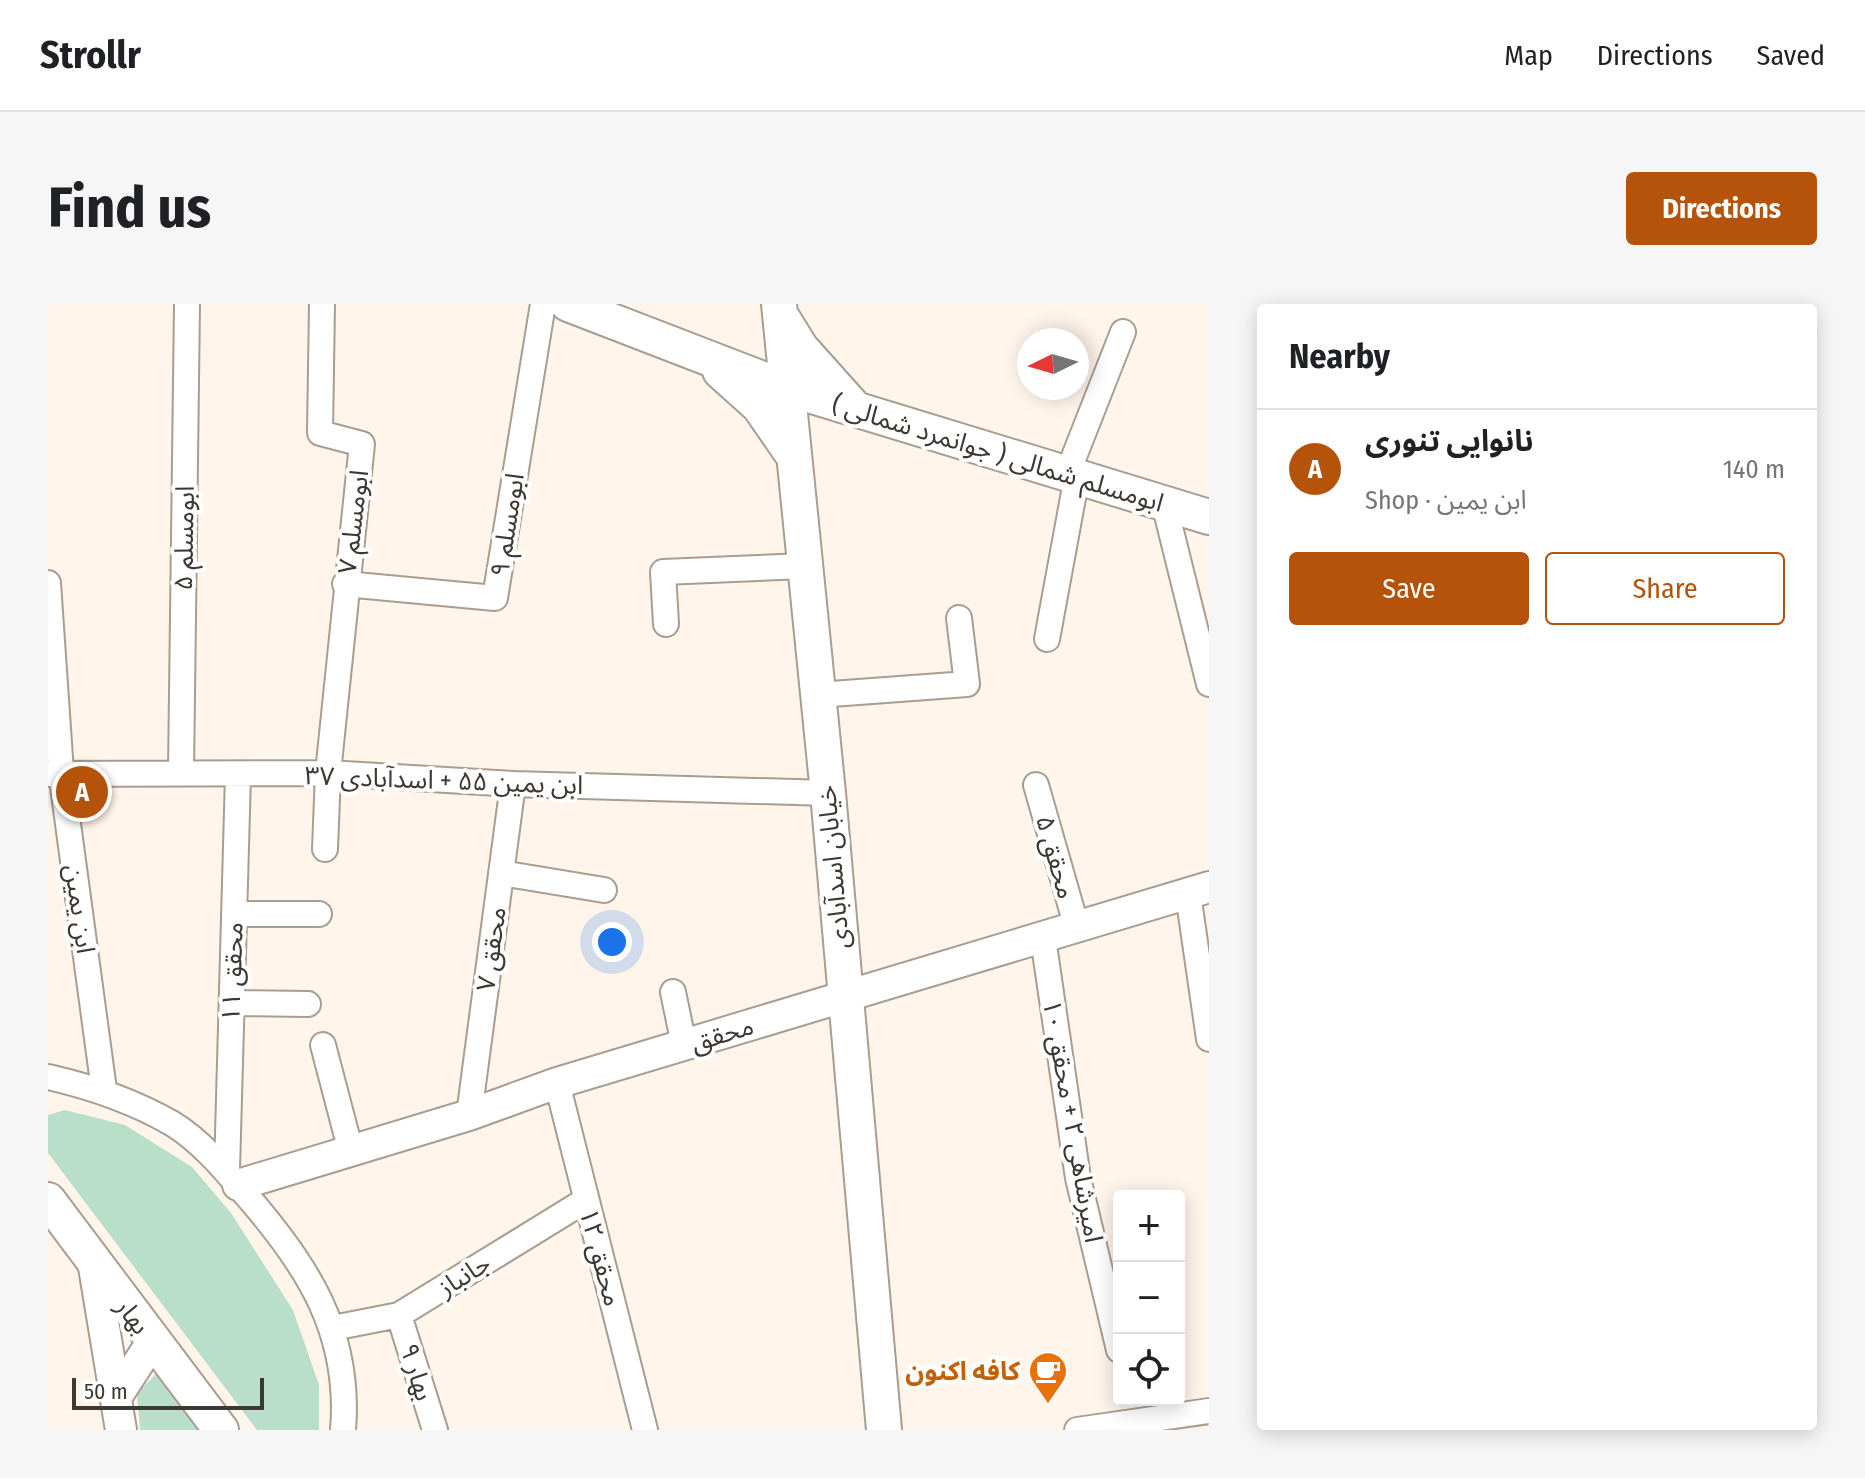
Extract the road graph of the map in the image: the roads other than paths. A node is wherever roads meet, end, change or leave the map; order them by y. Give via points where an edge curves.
1 (187, 304) edge
2 (322, 304) edge
3 (543, 304) edge
4 (568, 304) edge
5 (780, 309) edge
6 (1123, 332) dead end
7 (701, 355) junction
8 (786, 388) junction
9 (855, 408) junction
10 (793, 457) junction
11 (1072, 474) junction
12 (1164, 503) junction
13 (1209, 517) edge
14 (805, 566) junction
15 (48, 583) edge
16 (345, 584) junction
17 (959, 618) dead end
18 (666, 624) dead end
19 (1047, 639) dead end
20 (1209, 684) edge
21 (818, 695) junction
22 (181, 772) junction
23 (55, 773) edge
24 (328, 773) junction
25 (238, 775) junction
26 (513, 784) junction
27 (1036, 785) dead end
28 (828, 793) junction
29 (325, 849) dead end
30 (501, 873) junction
31 (604, 890) dead end
32 (1199, 891) edge
33 (234, 914) junction
34 (319, 914) dead end
35 (1077, 928) junction
36 (1043, 938) junction
37 (673, 992) dead end
38 (844, 997) junction
39 (232, 1003) junction
40 (308, 1004) dead end
41 (1209, 1039) edge
42 (323, 1045) dead end
43 (684, 1045) junction
44 (48, 1077) edge
45 (557, 1083) junction
46 (104, 1090) junction
47 (469, 1115) junction
48 (350, 1148) junction
49 (232, 1178) junction
50 (48, 1200) edge
51 (586, 1200) junction
52 (93, 1261) junction
53 (399, 1315) junction
54 (333, 1328) junction
55 (1115, 1334) edge
56 (152, 1342) junction
57 (117, 1396) junction
58 (1209, 1411) edge
59 (1135, 1417) edge
60 (121, 1430) edge
61 (221, 1430) edge
62 (343, 1430) edge
63 (435, 1430) edge
64 (645, 1430) edge
65 (884, 1430) edge
66 (1077, 1430) edge

1 - 22 street, ابومسلم ۵
2 - 16 street, ابومسلم ۷ via 320,433 362,444
3 - 16 street, ابومسلم ۹ via 495,598
4 - 7 main road, ابومسلم شمالی ( جوانمرد شمالی )
5 - 8 main road, خیابان اسدآبادی
5 - 9 main road via 801,348
6 - 11 street
7 - 8 main road, ابومسلم شمالی ( جوانمرد شمالی )
7 - 10 main road via 759,406
8 - 9 main road, ابومسلم شمالی ( جوانمرد شمالی )
8 - 10 main road, خیابان اسدآبادی
9 - 11 main road, ابومسلم شمالی ( جوانمرد شمالی )
10 - 14 main road, خیابان اسدآبادی
11 - 12 main road, ابومسلم شمالی ( جوانمرد شمالی )
11 - 19 street
12 - 13 main road, ابومسلم شمالی ( جوانمرد شمالی )
12 - 20 street
14 - 18 street via 663,572
14 - 21 main road, خیابان اسدآبادی
15 - 23 street, ابن یمین
16 - 24 street, ابومسلم ۷
17 - 21 street via 967,684
21 - 28 main road, خیابان اسدآبادی
22 - 23 street, ابن یمین ۵۵ + اسدآبادی ۳۷
22 - 25 street, ابن یمین ۵۵ + اسدآبادی ۳۷
23 - 46 street, ابن یمین
24 - 25 street, ابن یمین ۵۵ + اسدآبادی ۳۷
24 - 26 street, ابن یمین ۵۵ + اسدآبادی ۳۷
24 - 29 street, ابومسلم ۷
25 - 33 street, محقق ۱۱
26 - 28 street, ابن یمین ۵۵ + اسدآبادی ۳۷
26 - 30 street, محقق ۷
27 - 35 street, محقق ۵
28 - 38 main road, خیابان اسدآبادی
30 - 31 street
30 - 47 street, محقق ۷
32 - 35 street, محقق
32 - 41 street
33 - 34 street
33 - 39 street, محقق ۱۱
35 - 36 street, محقق
36 - 38 street, محقق
36 - 55 street, امیرشاهی ۲ + محقق ۱۰ via 1078,1178
37 - 43 street
38 - 43 street, محقق
38 - 65 main road, خیابان اسدآبادی
39 - 40 street
39 - 49 street, محقق ۱۱
42 - 48 street
43 - 45 street, محقق
44 - 46 street
45 - 47 street, محقق
45 - 51 street, محقق ۱۲
46 - 49 street via 175,1125
47 - 48 street, محقق
48 - 49 street, محقق
49 - 54 street via 281,1235 316,1289
50 - 52 main road, بهار
51 - 53 street, جانباز
51 - 64 street, محقق ۱۲
52 - 56 main road, بهار
52 - 57 street
53 - 54 street, جانباز
53 - 63 street, بهار ۹
54 - 62 street via 347,1392
56 - 57 street
56 - 61 main road, بهار
57 - 60 street
58 - 59 street
59 - 66 street

